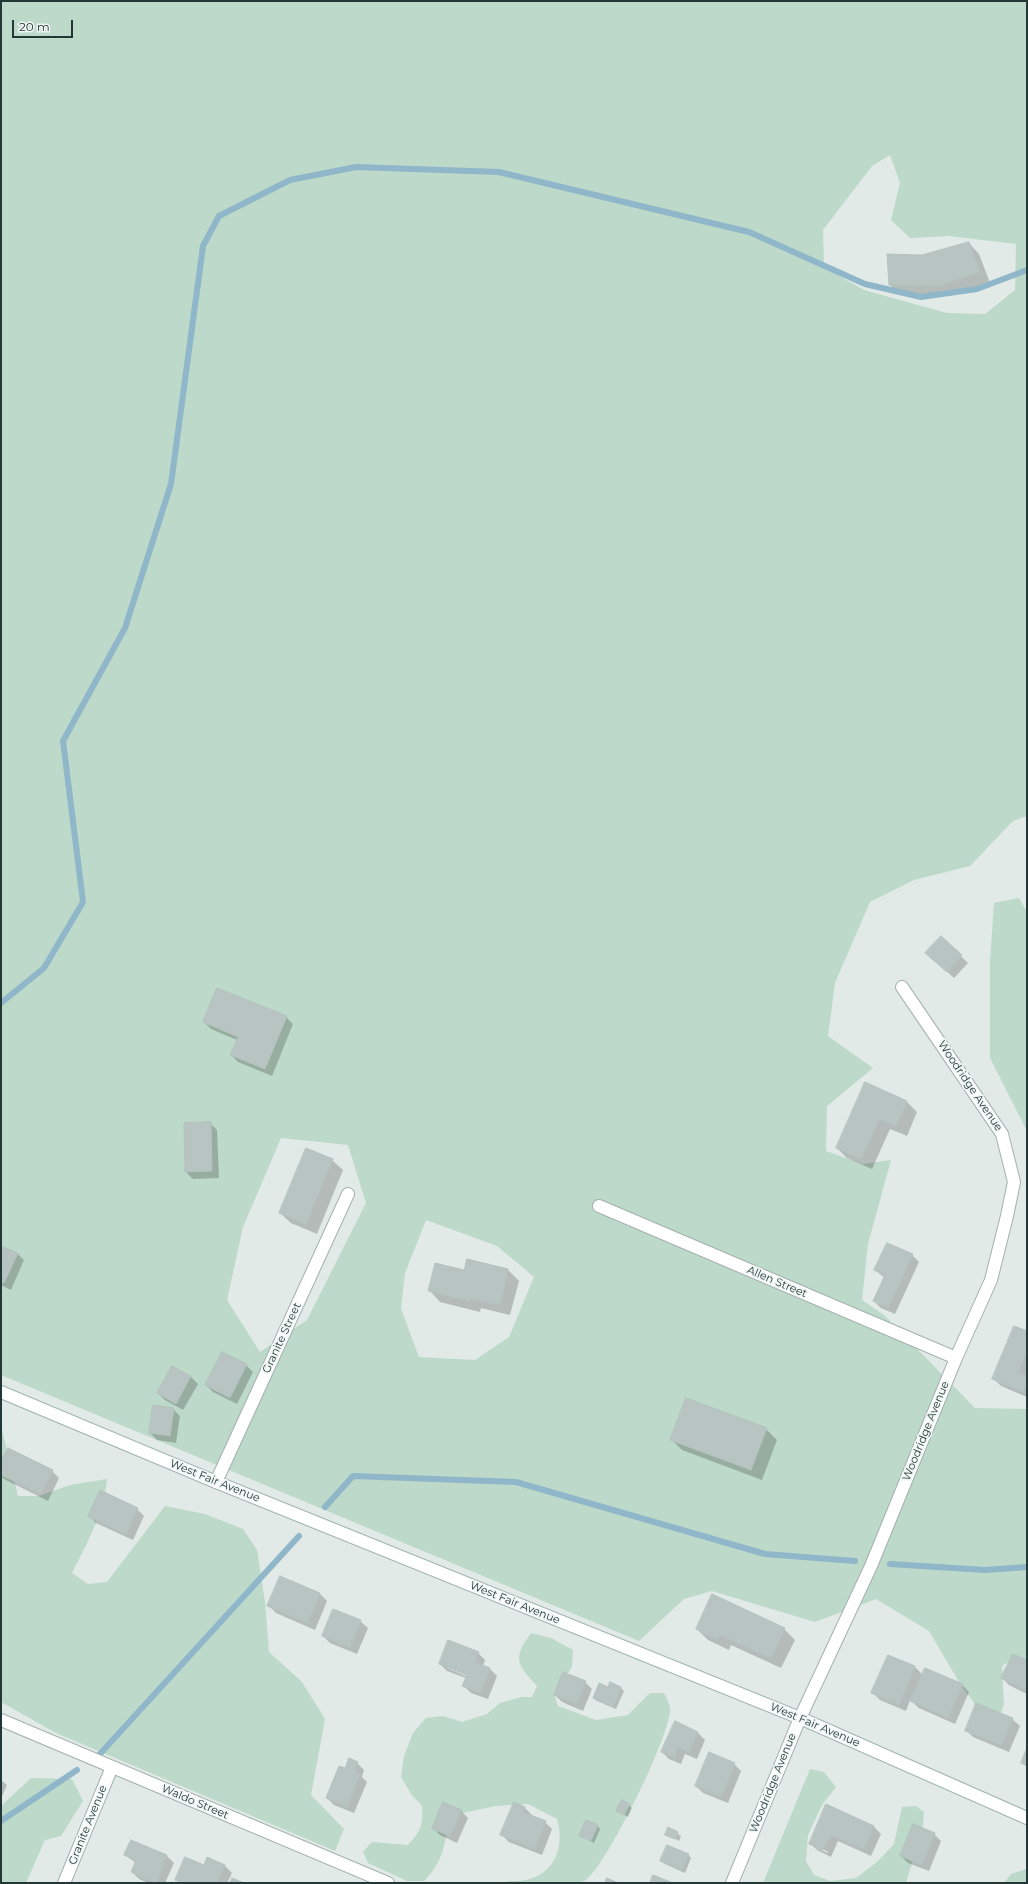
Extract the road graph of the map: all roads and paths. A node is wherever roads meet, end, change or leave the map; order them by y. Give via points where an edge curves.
1 (902, 987) dead end
2 (348, 1194) dead end
3 (599, 1206) dead end
4 (956, 1358) junction
5 (1, 1392) edge
6 (216, 1482) junction
7 (800, 1718) junction
8 (1, 1720) edge
9 (112, 1767) junction
10 (1027, 1818) edge
11 (64, 1883) edge
12 (388, 1883) edge
13 (732, 1883) edge

1 - 4 street, Woodridge Avenue via 1002,1134 1014,1182 991,1280
2 - 6 street, Granite Street
3 - 4 street, Allen Street
4 - 7 street, Woodridge Avenue via 871,1566
5 - 6 street, West Fair Avenue
6 - 7 street, West Fair Avenue
7 - 10 street, West Fair Avenue
7 - 13 street, Woodridge Avenue
8 - 9 street, Waldo Street
9 - 11 street, Granite Avenue
9 - 12 street, Waldo Street

